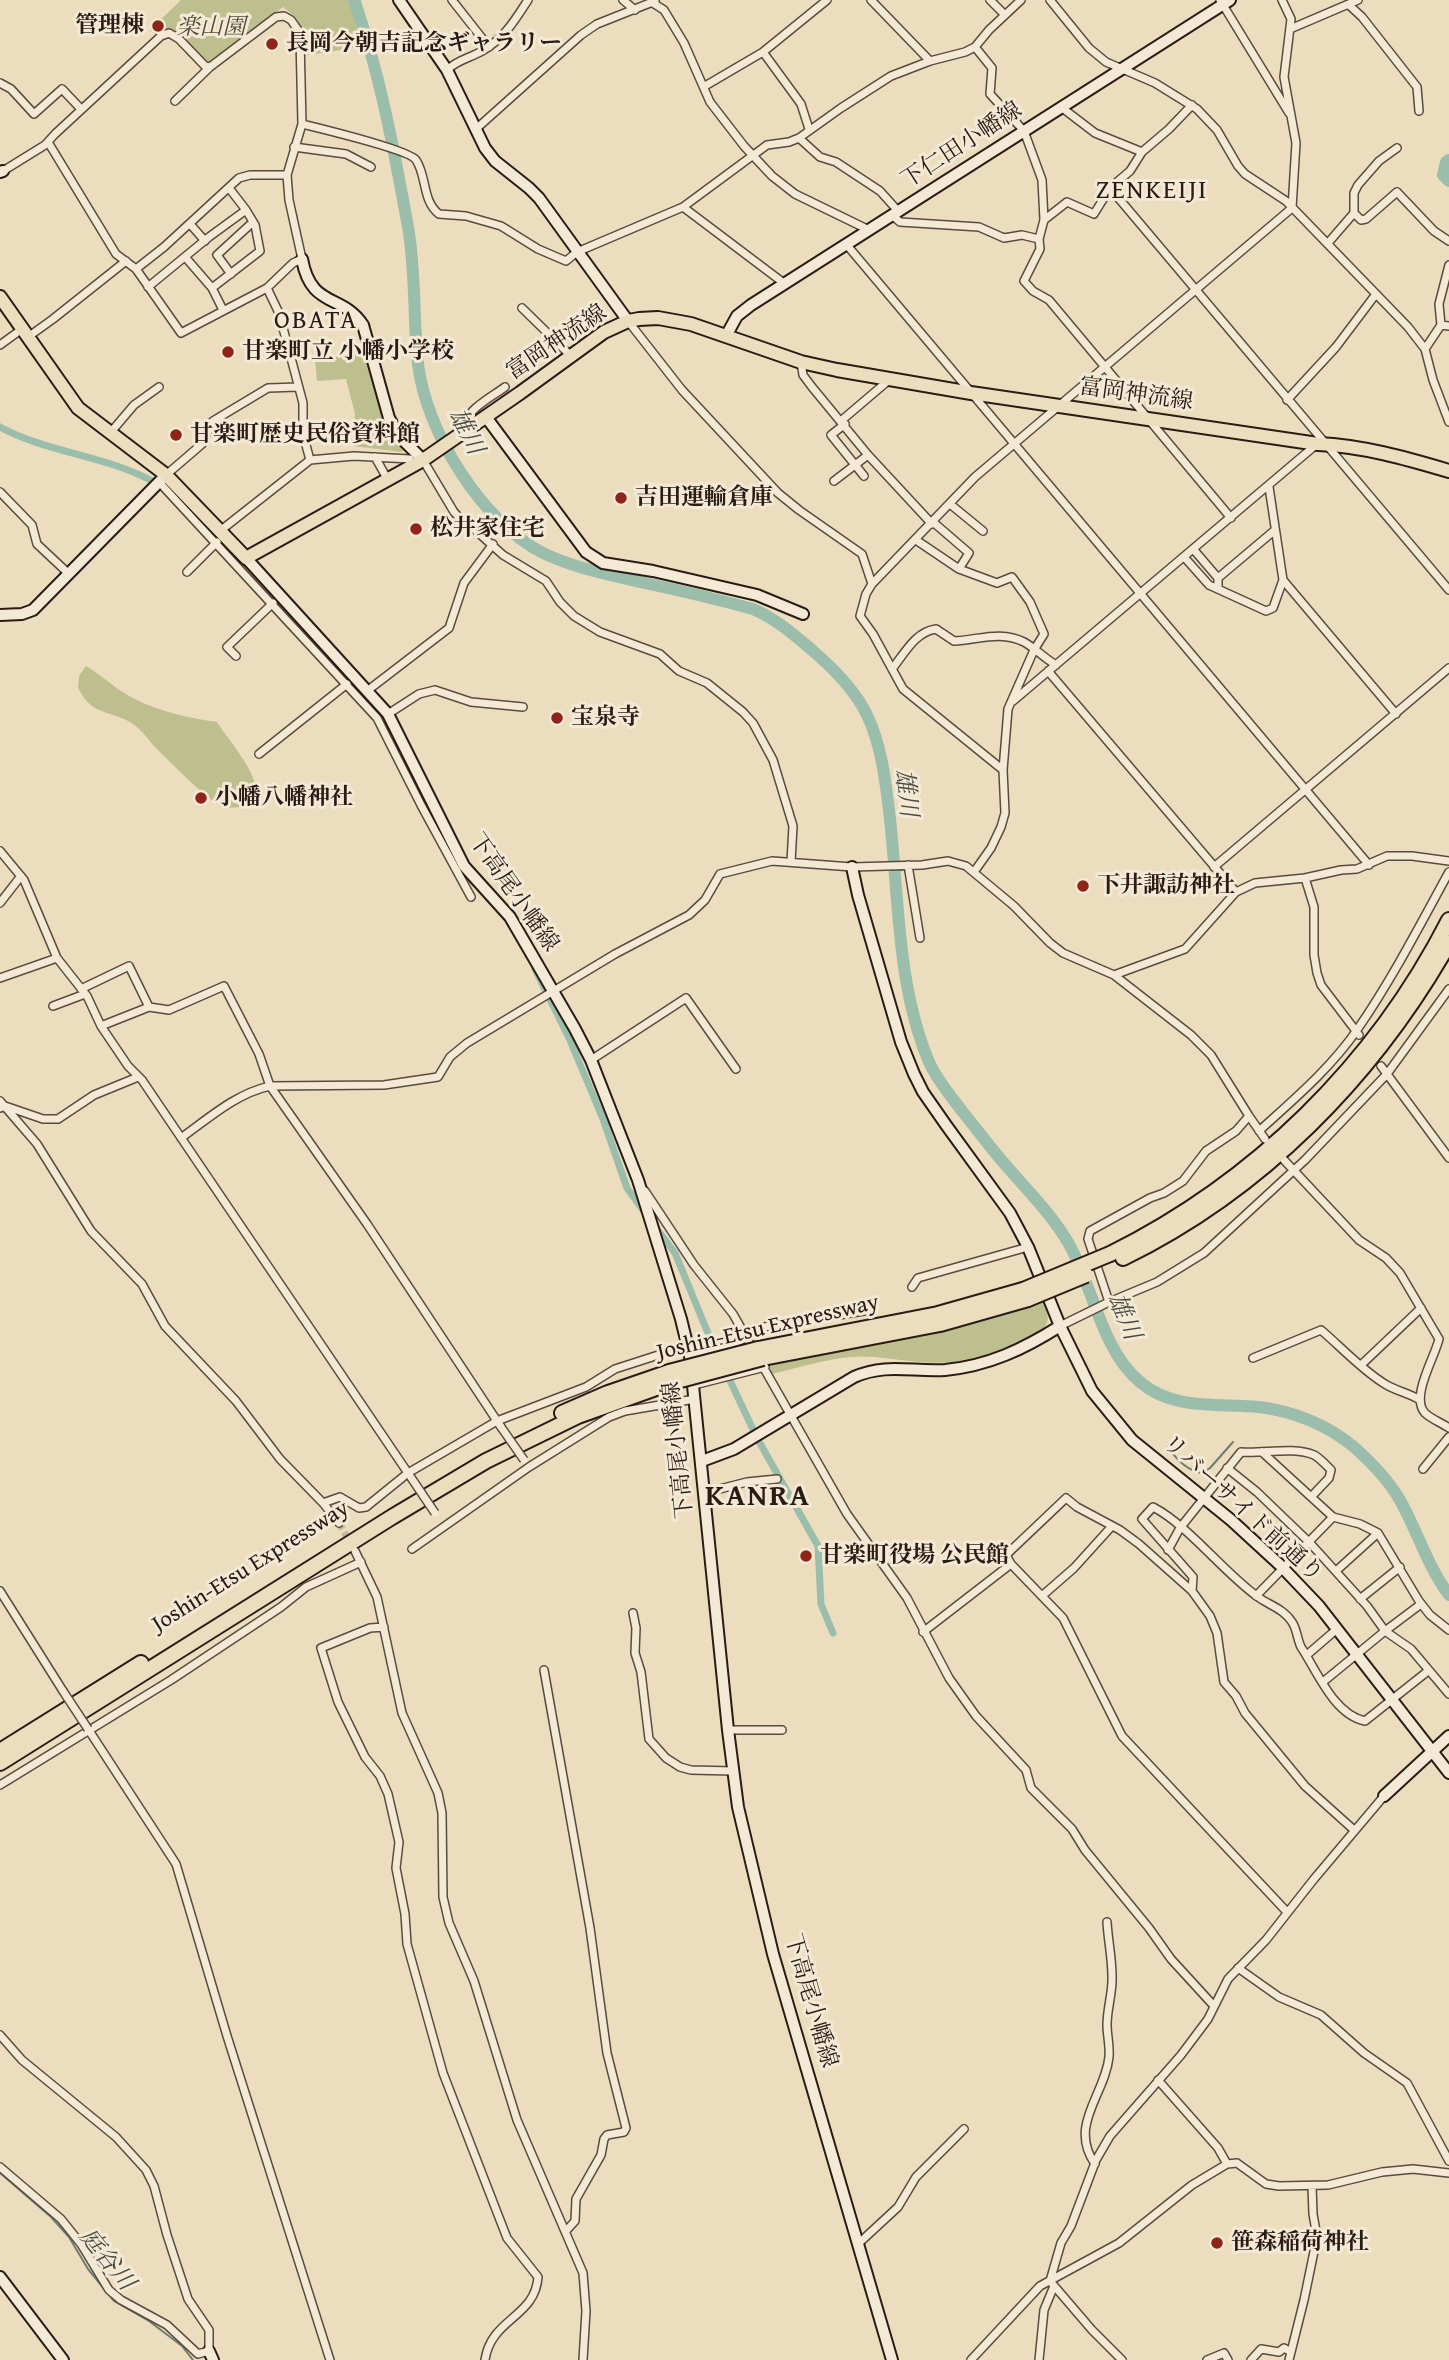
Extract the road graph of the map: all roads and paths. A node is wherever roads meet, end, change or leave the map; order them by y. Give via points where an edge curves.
1 (452, 0) edge
2 (528, 0) edge
3 (623, 0) edge
4 (827, 0) edge
5 (871, 0) edge
6 (990, 0) edge
7 (1021, 0) edge
8 (1050, 0) edge
9 (1282, 0) edge
10 (1358, 0) edge
11 (654, 1) edge
12 (404, 2) edge
13 (1224, 2) edge
14 (1349, 5) junction
15 (635, 10) junction
16 (1005, 15) junction
17 (1290, 29) junction
18 (489, 47) junction
19 (975, 47) junction
20 (763, 52) junction
21 (930, 61) junction
22 (210, 67) junction
23 (1122, 67) junction
24 (447, 70) junction
25 (0, 83) edge
26 (705, 86) junction
27 (175, 101) dead end
28 (1192, 105) junction
29 (1061, 107) junction
30 (81, 110) junction
31 (1419, 111) dead end
32 (1292, 117) junction
33 (302, 124) junction
34 (476, 129) junction
35 (809, 130) junction
36 (1024, 131) junction
37 (799, 138) junction
38 (48, 142) junction
39 (294, 147) junction
40 (1397, 148) dead end
41 (1142, 152) junction
42 (754, 156) junction
43 (371, 167) dead end
44 (2, 171) edge
45 (287, 175) junction
46 (229, 188) junction
47 (1110, 188) junction
48 (683, 207) junction
49 (1292, 208) junction
50 (246, 210) junction
51 (895, 213) junction
52 (1354, 214) junction
53 (1044, 220) junction
54 (253, 222) junction
55 (190, 224) junction
56 (869, 230) junction
57 (1039, 239) junction
58 (205, 241) junction
59 (1449, 241) edge
60 (1328, 243) junction
61 (846, 244) junction
62 (577, 252) junction
63 (186, 258) junction
64 (302, 259) junction
65 (126, 261) junction
66 (1449, 265) edge
67 (136, 269) junction
68 (230, 274) junction
69 (785, 284) junction
70 (148, 287) junction
71 (212, 288) junction
72 (267, 288) junction
73 (1195, 289) junction
74 (1376, 294) junction
75 (0, 297) edge
76 (522, 308) dead end
77 (223, 310) junction
78 (628, 321) junction
79 (1445, 325) edge
80 (25, 333) junction
81 (726, 336) junction
82 (0, 345) edge
83 (1425, 349) junction
84 (571, 356) junction
85 (801, 362) junction
86 (1104, 368) junction
87 (889, 380) junction
88 (159, 387) dead end
89 (298, 387) junction
90 (505, 387) dead end
91 (971, 393) junction
92 (1287, 400) junction
93 (1057, 405) junction
94 (486, 417) junction
95 (1148, 418) junction
96 (843, 422) junction
97 (1449, 422) edge
98 (111, 432) junction
99 (460, 435) junction
100 (1013, 443) junction
101 (1322, 444) junction
102 (868, 455) junction
103 (375, 457) junction
104 (421, 458) junction
105 (310, 460) junction
106 (855, 465) junction
107 (1449, 471) edge
108 (864, 476) dead end
109 (163, 479) junction
110 (388, 480) junction
111 (834, 481) dead end
112 (1269, 487) junction
113 (0, 492) edge
114 (950, 504) junction
115 (1231, 518) junction
116 (932, 523) junction
117 (1275, 530) junction
118 (983, 531) dead end
119 (218, 536) junction
120 (916, 540) junction
121 (493, 544) junction
122 (1194, 550) junction
123 (246, 558) junction
124 (1185, 558) junction
125 (959, 569) junction
126 (187, 572) dead end
127 (69, 574) junction
128 (1218, 578) junction
129 (1283, 580) junction
130 (872, 584) junction
131 (1219, 589) junction
132 (1449, 590) edge
133 (1140, 594) junction
134 (273, 603) junction
135 (803, 614) dead end
136 (0, 615) edge
137 (1034, 650) junction
138 (236, 656) dead end
139 (1055, 665) junction
140 (1449, 668) edge
141 (892, 669) junction
142 (1048, 671) junction
143 (347, 684) junction
144 (367, 691) junction
145 (1013, 702) junction
146 (523, 707) dead end
147 (388, 714) junction
148 (1396, 714) junction
149 (259, 754) dead end
150 (1003, 770) junction
151 (1305, 789) junction
152 (425, 803) junction
153 (0, 851) edge
154 (1449, 861) edge
155 (791, 862) junction
156 (907, 864) junction
157 (1369, 865) junction
158 (852, 867) junction
159 (1214, 867) junction
160 (974, 872) junction
161 (1449, 872) edge
162 (21, 876) junction
163 (1305, 878) junction
164 (1236, 892) junction
165 (471, 897) dead end
166 (0, 903) edge
167 (1449, 920) edge
168 (920, 938) dead end
169 (1449, 943) edge
170 (57, 958) junction
171 (1114, 975) junction
172 (0, 978) edge
173 (1449, 989) edge
174 (554, 990) junction
175 (83, 991) junction
176 (53, 1006) dead end
177 (149, 1007) junction
178 (101, 1026) junction
179 (1358, 1033) junction
180 (591, 1060) junction
181 (1381, 1066) dead end
182 (736, 1069) dead end
183 (1387, 1074) junction
184 (138, 1077) junction
185 (270, 1086) junction
186 (2, 1105) edge
187 (1248, 1116) junction
188 (1259, 1131) junction
189 (181, 1138) junction
190 (1265, 1139) dead end
191 (1449, 1158) edge
192 (1284, 1160) dead end
193 (1294, 1171) junction
194 (638, 1180) junction
195 (1028, 1247) junction
196 (1111, 1259) junction
197 (912, 1287) dead end
198 (1107, 1302) junction
199 (1421, 1308) junction
200 (870, 1310) dead end
201 (1063, 1325) junction
202 (747, 1337) junction
203 (689, 1352) junction
204 (762, 1358) junction
205 (1253, 1358) dead end
206 (1361, 1365) junction
207 (671, 1377) junction
208 (694, 1385) junction
209 (695, 1399) junction
210 (1420, 1400) junction
211 (791, 1415) junction
212 (499, 1424) junction
213 (1449, 1428) edge
214 (1449, 1437) edge
215 (1262, 1452) junction
216 (702, 1461) junction
217 (526, 1463) junction
218 (1227, 1468) junction
219 (1423, 1469) dead end
220 (409, 1474) junction
221 (777, 1479) dead end
222 (704, 1493) junction
223 (1312, 1496) junction
224 (1203, 1498) junction
225 (323, 1503) junction
226 (1333, 1517) junction
227 (339, 1524) tunnel mouth
228 (445, 1526) junction
229 (1112, 1526) junction
230 (1181, 1528) junction
231 (1378, 1533) junction
232 (1310, 1543) junction
233 (412, 1549) dead end
234 (1168, 1550) junction
235 (355, 1551) tunnel mouth
236 (361, 1562) junction
237 (1011, 1564) junction
238 (1400, 1567) junction
239 (1283, 1568) junction
240 (1336, 1571) junction
241 (0, 1591) edge
242 (1192, 1591) junction
243 (1043, 1595) junction
244 (1256, 1596) junction
245 (1360, 1599) junction
246 (1421, 1604) junction
247 (633, 1613) dead end
248 (384, 1627) junction
249 (1337, 1629) junction
250 (1449, 1630) edge
251 (1385, 1631) junction
252 (923, 1632) junction
253 (1308, 1654) junction
254 (1357, 1654) junction
255 (544, 1670) dead end
256 (1428, 1671) junction
257 (1323, 1682) junction
258 (1449, 1694) edge
259 (1392, 1700) junction
260 (89, 1730) junction
261 (728, 1730) junction
262 (782, 1730) dead end
263 (1449, 1736) edge
264 (0, 1751) edge
265 (1432, 1751) junction
266 (0, 1763) edge
267 (733, 1771) junction
268 (1449, 1773) edge
269 (0, 1785) edge
270 (1384, 1796) joint
271 (1354, 1830) junction
272 (1287, 1913) junction
273 (1107, 1922) dead end
274 (1238, 1968) junction
275 (1214, 2006) junction
276 (0, 2035) edge
277 (1158, 2080) junction
278 (964, 2129) dead end
279 (1449, 2161) edge
280 (1095, 2164) junction
281 (1227, 2164) junction
282 (0, 2167) edge
283 (1449, 2173) edge
284 (1312, 2186) junction
285 (566, 2231) junction
286 (858, 2244) junction
287 (0, 2277) edge
288 (1052, 2284) junction
289 (211, 2356) edge
290 (1290, 2356) edge
291 (63, 2360) edge
292 (330, 2360) edge
293 (485, 2360) edge
294 (583, 2360) edge
295 (892, 2360) edge
296 (971, 2360) edge
297 (1039, 2360) edge
298 (1122, 2360) edge
299 (1207, 2360) edge
300 (1228, 2360) edge
301 (1251, 2360) edge

1 - 18 street
2 - 18 street
3 - 15 street
4 - 20 street
5 - 21 street
6 - 16 street
7 - 16 street
8 - 23 street via 1089,48
9 - 17 street via 1291,19
10 - 14 street
11 - 15 street
11 - 26 street via 684,43
12 - 24 main road
13 - 23 main road, 下仁田小幡線
13 - 32 street
14 - 17 street
14 - 31 street via 1417,87
15 - 34 street via 581,35
16 - 19 street
17 - 32 street via 1284,77
18 - 24 street
19 - 21 street
19 - 36 street via 992,68 990,94
20 - 26 street
20 - 35 street via 801,104
21 - 35 street via 891,76
22 - 27 street
22 - 30 street via 175,36 166,34
22 - 33 street via 276,17 288,18 300,34
23 - 28 street
23 - 29 main road, 下仁田小幡線
24 - 34 main road
25 - 30 street via 34,114 62,89
26 - 42 street via 710,102
28 - 41 street
28 - 49 street via 1217,131 1245,174
29 - 36 main road, 下仁田小幡線
29 - 41 street via 1095,133
30 - 38 street
32 - 49 street via 1296,143
33 - 39 street
33 - 62 street via 410,154 417,161 432,208 439,214 501,226 566,261
34 - 62 main road via 485,148 539,198
35 - 37 street
36 - 51 main road, 下仁田小幡線
36 - 53 street via 1042,180
37 - 42 street via 767,145
37 - 51 street via 820,157 836,162 880,191
38 - 44 street
38 - 65 street via 116,254
39 - 43 street via 346,154
39 - 45 street
40 - 52 street via 1358,185
41 - 47 street via 1130,171
42 - 48 street
42 - 56 street via 784,187
45 - 46 street via 246,175
45 - 64 street
46 - 50 street
46 - 55 street
47 - 53 street via 1094,214 1067,202
47 - 73 street
48 - 62 street
48 - 69 street
49 - 60 street
49 - 73 street
50 - 54 street
50 - 58 street
51 - 56 main road, 下仁田小幡線
51 - 57 street via 900,222 979,227 1004,238 1022,235
52 - 59 street via 1366,219 1397,192
52 - 60 street
53 - 57 street
54 - 68 street via 260,251
54 - 68 street via 217,256
55 - 58 street
55 - 67 street
56 - 61 main road, 下仁田小幡線
57 - 86 street via 1040,249 1024,281 1049,300
58 - 63 street
60 - 74 street
61 - 69 main road, 下仁田小幡線
61 - 91 street
62 - 78 main road
63 - 70 street
63 - 71 street
64 - 72 street
64 - 104 main road via 314,290 346,308 363,325 389,418
65 - 67 street
65 - 80 street via 53,319
66 - 79 street via 1439,304
67 - 70 street
68 - 71 street
69 - 81 main road, 下仁田小幡線 via 741,312
70 - 77 street via 181,333
71 - 77 street
72 - 77 street
72 - 89 street via 279,313
73 - 86 street
73 - 92 street
74 - 83 street
74 - 92 street
75 - 80 main road
76 - 84 street
78 - 81 main road, 富岡神流線 via 668,319
78 - 84 main road, 富岡神流線
78 - 130 street via 682,390 778,492 862,554
79 - 83 street
80 - 82 street
80 - 98 main road via 72,401
81 - 85 main road, 富岡神流線
83 - 97 street
84 - 94 main road, 富岡神流線
85 - 87 main road, 富岡神流線
85 - 96 street via 803,375
86 - 93 street
86 - 95 street
87 - 91 main road, 富岡神流線
87 - 96 street
88 - 98 street via 134,405
89 - 105 street
89 - 109 street via 268,388 214,421 202,444
90 - 99 street via 466,417
91 - 93 main road, 富岡神流線
91 - 100 street
92 - 101 street
93 - 95 main road, 富岡神流線
93 - 100 street
94 - 99 main road, 富岡神流線
94 - 135 main road via 586,552 603,563 757,595
95 - 101 main road, 富岡神流線
95 - 115 street
96 - 102 street
96 - 106 street via 831,435
98 - 109 main road
99 - 104 main road, 富岡神流線
100 - 114 street
100 - 133 street
101 - 107 main road, 富岡神流線 via 1380,452
101 - 112 street
101 - 132 street
102 - 106 street
102 - 116 street
103 - 104 street
103 - 105 street
103 - 110 street
104 - 110 main road, 富岡神流線
104 - 121 street via 454,512
105 - 119 street
106 - 108 street
106 - 111 street
109 - 119 main road
109 - 127 main road
110 - 123 main road, 富岡神流線
112 - 115 street
112 - 117 street
113 - 127 street via 32,525 37,544
114 - 116 street
114 - 118 street
115 - 122 street
116 - 120 street
116 - 125 street via 969,553
117 - 128 street
117 - 129 street
119 - 123 main road
119 - 126 street
119 - 134 street
120 - 125 street
120 - 130 street
121 - 144 street via 464,583 449,628
121 - 155 street via 546,581 574,616 600,632 660,654 743,712 773,760 793,826
122 - 124 street
122 - 128 street
123 - 144 main road, 下高尾小幡線
124 - 131 street via 1209,585
124 - 133 street
125 - 137 street via 997,583 1012,577 1044,634
127 - 136 main road via 33,610
128 - 131 street
129 - 131 street via 1273,608 1266,611
129 - 148 street
130 - 141 street via 860,616
133 - 139 street
133 - 151 street
134 - 138 street via 227,647
134 - 143 street
137 - 139 street
137 - 141 street via 1006,636 954,641 936,629 918,636
137 - 145 street
139 - 142 street
140 - 148 street
141 - 150 street via 903,689
142 - 145 street
142 - 159 street
143 - 149 street
143 - 152 street via 377,718
144 - 147 main road, 下高尾小幡線
145 - 150 street via 1008,709
146 - 147 street via 471,702 435,690 419,694
147 - 152 main road, 下高尾小幡線
148 - 151 street
150 - 160 street via 1005,813 991,848
151 - 157 street
151 - 159 street
152 - 165 street
152 - 174 main road, 下高尾小幡線 via 464,866 505,910
153 - 162 street
154 - 157 street via 1387,856
155 - 158 street
155 - 174 street via 772,861 720,874 705,900 689,915
156 - 158 street
156 - 160 street via 948,861
156 - 168 street
157 - 163 street
158 - 195 main road, リバーサイド前通り via 914,1074 1010,1213
159 - 164 street
160 - 171 street via 1049,943
161 - 179 street
162 - 166 street
162 - 170 street
163 - 164 street via 1267,880
163 - 179 street via 1314,907 1314,956 1321,985
164 - 171 street via 1185,949
167 - 196 highway, Joshin-Etsu Expressway via 1376,1037 1308,1113 1256,1161
169 - 196 highway, Joshin-Etsu Expressway via 1386,1040 1305,1131 1213,1206 1163,1237
170 - 172 street
170 - 175 street
171 - 187 street via 1211,1055
173 - 183 street
174 - 180 main road, 下高尾小幡線
174 - 185 street via 467,1043 450,1057 438,1077 384,1085
175 - 176 street
175 - 177 street via 129,966
175 - 178 street
177 - 178 street
177 - 185 street via 169,1010 224,986
178 - 184 street
179 - 188 street
180 - 182 street via 686,998
180 - 194 main road, 下高尾小幡線
181 - 183 street
183 - 191 street
183 - 193 street
184 - 186 street via 94,1095 58,1119 43,1119
184 - 189 street
185 - 189 street via 240,1096
185 - 212 street
186 - 225 street via 37,1144 92,1231 142,1284 165,1326
187 - 188 street
187 - 198 street via 1236,1131 1206,1151 1183,1181 1090,1231 1088,1239
188 - 190 street
189 - 220 street
192 - 193 street
193 - 198 street via 1204,1254 1149,1286
193 - 199 street via 1359,1240 1400,1273
194 - 202 street
194 - 203 main road, 下高尾小幡線
195 - 197 street via 918,1278
195 - 201 main road, リバーサイド前通り
196 - 204 highway, Joshin-Etsu Expressway, bridge via 961,1320
198 - 201 street
199 - 206 street
199 - 210 street via 1439,1339
200 - 202 street via 767,1326
201 - 211 main road via 991,1362 946,1370 870,1370
201 - 224 main road, リバーサイド前通り via 1092,1391 1119,1427
202 - 203 street via 727,1347
202 - 204 street
203 - 208 main road, 下高尾小幡線
203 - 212 street via 677,1349 615,1369 586,1388
204 - 207 highway, Joshin-Etsu Expressway, bridge
204 - 208 street
204 - 211 street
205 - 206 street via 1321,1330
206 - 210 street via 1388,1387
207 - 264 highway, Joshin-Etsu Expressway via 575,1407 480,1454
207 - 266 highway, Joshin-Etsu Expressway via 486,1461
208 - 209 main road, 下高尾小幡線
209 - 216 main road, 下高尾小幡線
209 - 217 street via 608,1417
210 - 213 street via 1424,1412
211 - 216 main road via 734,1449
211 - 252 street via 847,1514 907,1598
212 - 217 street, bridge
212 - 220 street
214 - 219 street
215 - 218 street via 1241,1452
215 - 223 street
215 - 223 street via 1315,1455 1331,1470
216 - 222 main road, 下高尾小幡線
217 - 228 street
218 - 224 street
218 - 232 street
220 - 225 street via 366,1507 340,1497
220 - 228 street, bridge
221 - 222 street
222 - 261 main road, 下高尾小幡線
223 - 226 street
224 - 230 street
224 - 239 main road, リバーサイド前通り
225 - 227 street
226 - 231 street
226 - 232 street
228 - 233 street
229 - 237 street via 1066,1498 1006,1555
229 - 242 street
229 - 243 street
230 - 234 street
230 - 234 street via 1154,1507 1142,1519
230 - 244 street
231 - 238 street
231 - 240 street
232 - 239 street
232 - 240 street
234 - 242 street via 1192,1577
235 - 236 street
236 - 248 street
236 - 260 street via 306,1587 176,1677
237 - 243 street
237 - 252 street
238 - 245 street
238 - 246 street
239 - 244 street
239 - 249 main road, リバーサイド前通り
240 - 245 street
241 - 260 street, bridge
242 - 271 street via 1217,1633 1224,1682 1245,1713 1305,1786
243 - 272 street via 1074,1636 1122,1736
244 - 253 street via 1284,1612
245 - 251 street
246 - 250 street
246 - 251 street
247 - 267 street via 649,1739 680,1766
248 - 285 street via 402,1713 438,1793 443,1897 449,1923 474,1981 517,2120
248 - 293 street via 321,1648 338,1702 388,1794 399,1842 396,1868 407,1944 443,2073 507,2238 538,2277 535,2294 493,2335
249 - 253 street
249 - 254 main road, リバーサイド前通り
251 - 254 street
251 - 256 street via 1411,1649
252 - 275 street via 976,1716 1026,1770 1031,1788 1072,1829 1171,1959
253 - 257 street
254 - 257 street
254 - 259 main road, リバーサイド前通り
255 - 285 street via 590,1928 607,2053 626,2128 604,2139 601,2155 576,2199 575,2221
256 - 258 street
256 - 259 street
257 - 259 street via 1340,1709 1357,1720 1365,1721
259 - 265 main road, リバーサイド前通り
260 - 269 street
260 - 292 street via 176,1864
261 - 262 street
261 - 267 main road, 下高尾小幡線
263 - 265 main road
265 - 268 main road, リバーサイド前通り
265 - 270 main road
267 - 286 main road, 下高尾小幡線 via 773,1954
270 - 271 street
271 - 272 street
272 - 274 street
273 - 280 street via 1112,1978 1107,2025 1110,2054 1084,2137
274 - 275 street
274 - 279 street via 1279,1997 1321,2015 1407,2083
275 - 277 street via 1208,2020
276 - 289 street via 22,2060 116,2137 146,2171 188,2299 209,2330
277 - 280 street via 1110,2136
277 - 281 street
278 - 286 street via 916,2177 898,2207
280 - 288 street via 1062,2243
281 - 284 street via 1237,2163 1266,2184
281 - 288 street
282 - 289 street via 61,2219 112,2293 167,2325 198,2354
283 - 284 street via 1402,2170
284 - 290 street via 1317,2237
285 - 294 street via 586,2290
286 - 295 main road, 下高尾小幡線
287 - 291 main road
288 - 296 street via 1028,2297
288 - 297 street via 1044,2310
288 - 298 street
290 - 301 street via 1284,2348 1261,2349
299 - 300 street via 1224,2353

